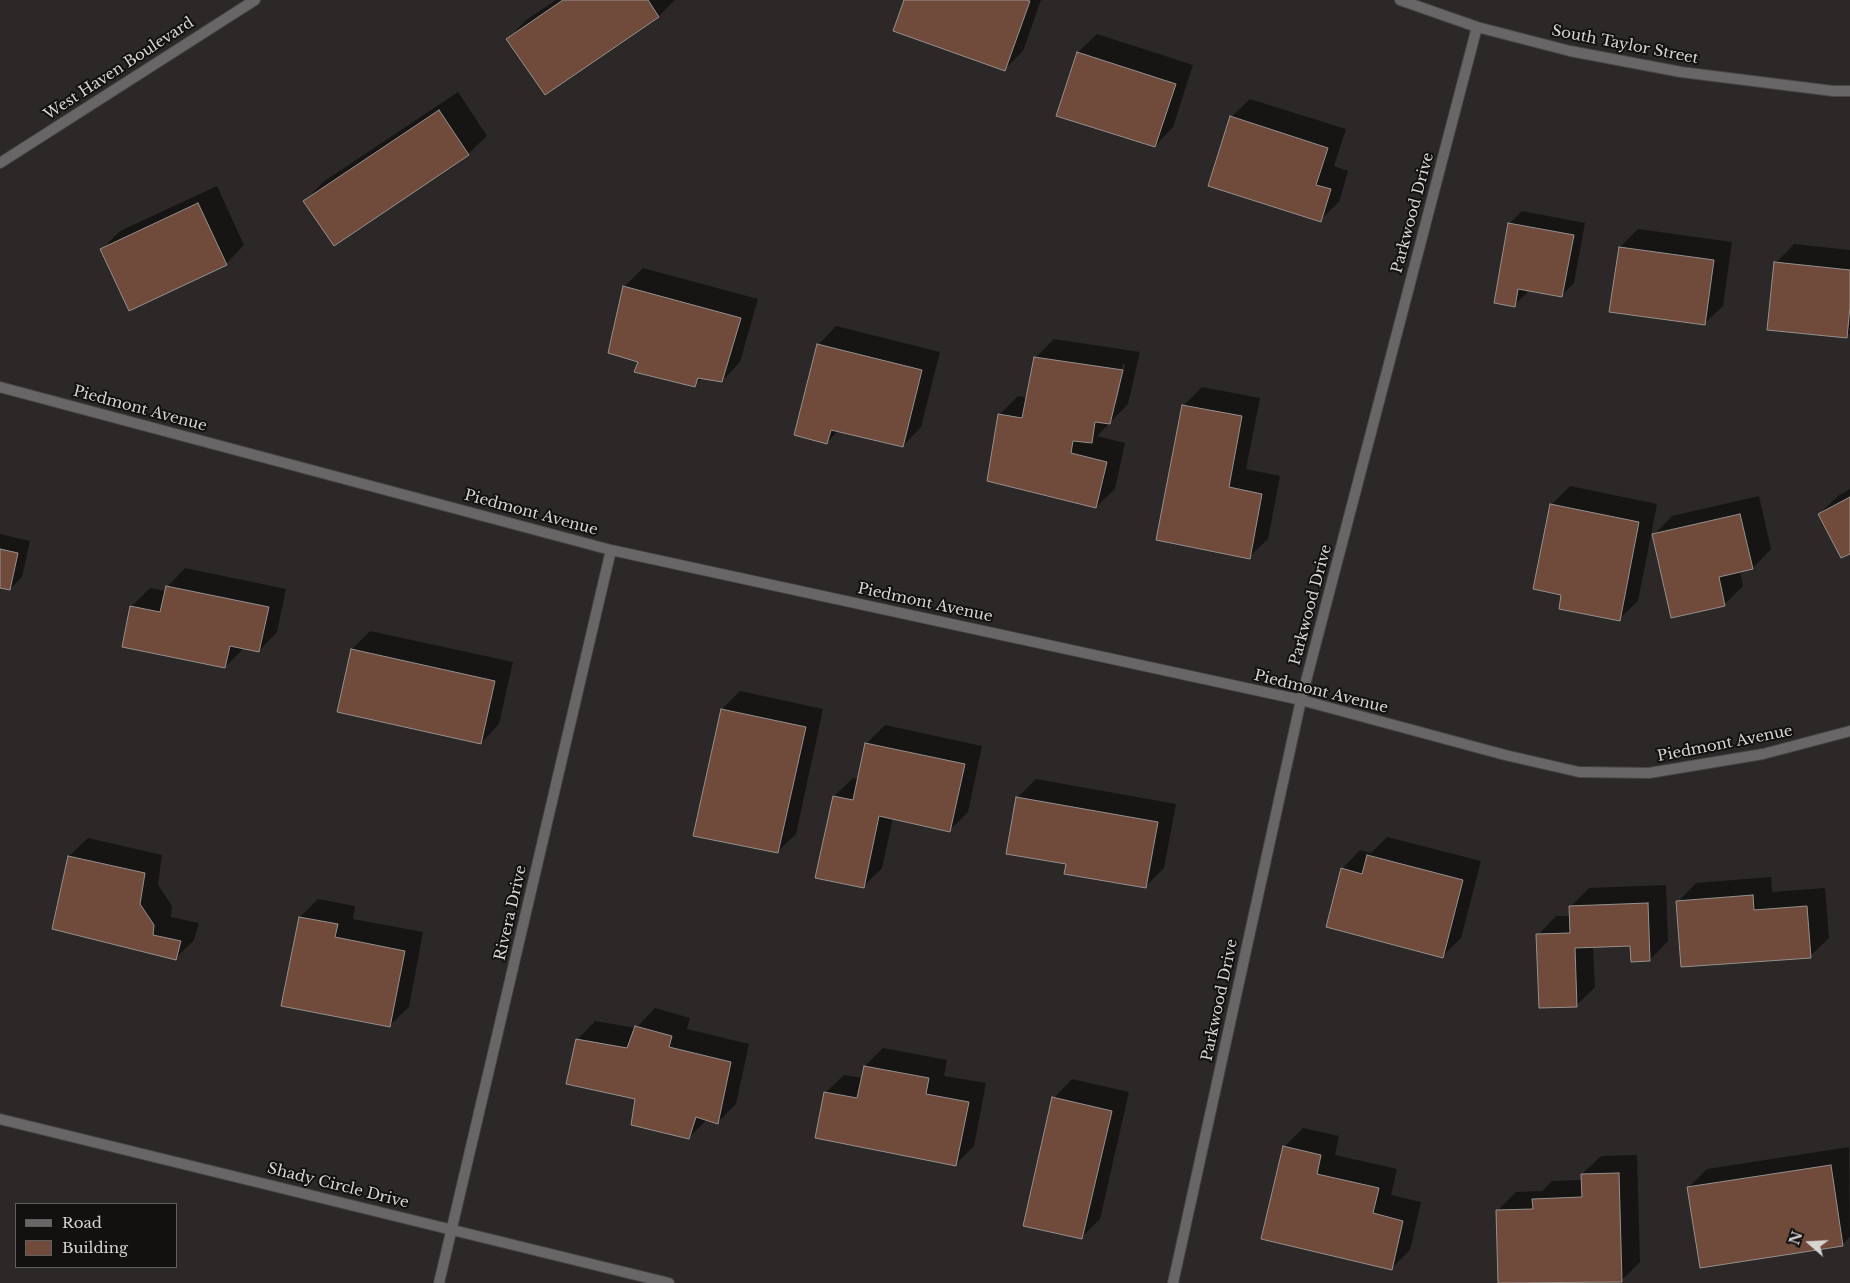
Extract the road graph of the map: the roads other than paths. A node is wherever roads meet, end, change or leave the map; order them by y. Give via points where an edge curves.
1 (255, 0) edge
2 (1400, 0) edge
3 (1477, 27) junction
4 (1850, 91) edge
5 (0, 162) edge
6 (0, 387) edge
7 (611, 550) junction
8 (1302, 700) junction
9 (1850, 731) edge
10 (0, 1119) edge
11 (452, 1229) junction
12 (439, 1283) edge
13 (669, 1283) edge
14 (1173, 1283) edge

1 - 5 street, West Haven Boulevard
2 - 3 street, South Taylor Street
3 - 4 street, South Taylor Street via 1570,51 1681,72
3 - 8 street, Parkwood Drive
6 - 7 street, Piedmont Avenue
7 - 8 street, Piedmont Avenue
7 - 11 street, Rivera Drive
8 - 9 street, Piedmont Avenue via 1505,756 1579,772 1649,773 1763,754
8 - 14 street, Parkwood Drive
10 - 11 street, Shady Circle Drive
11 - 12 street, Rivera Drive
11 - 13 street, Shady Circle Drive

